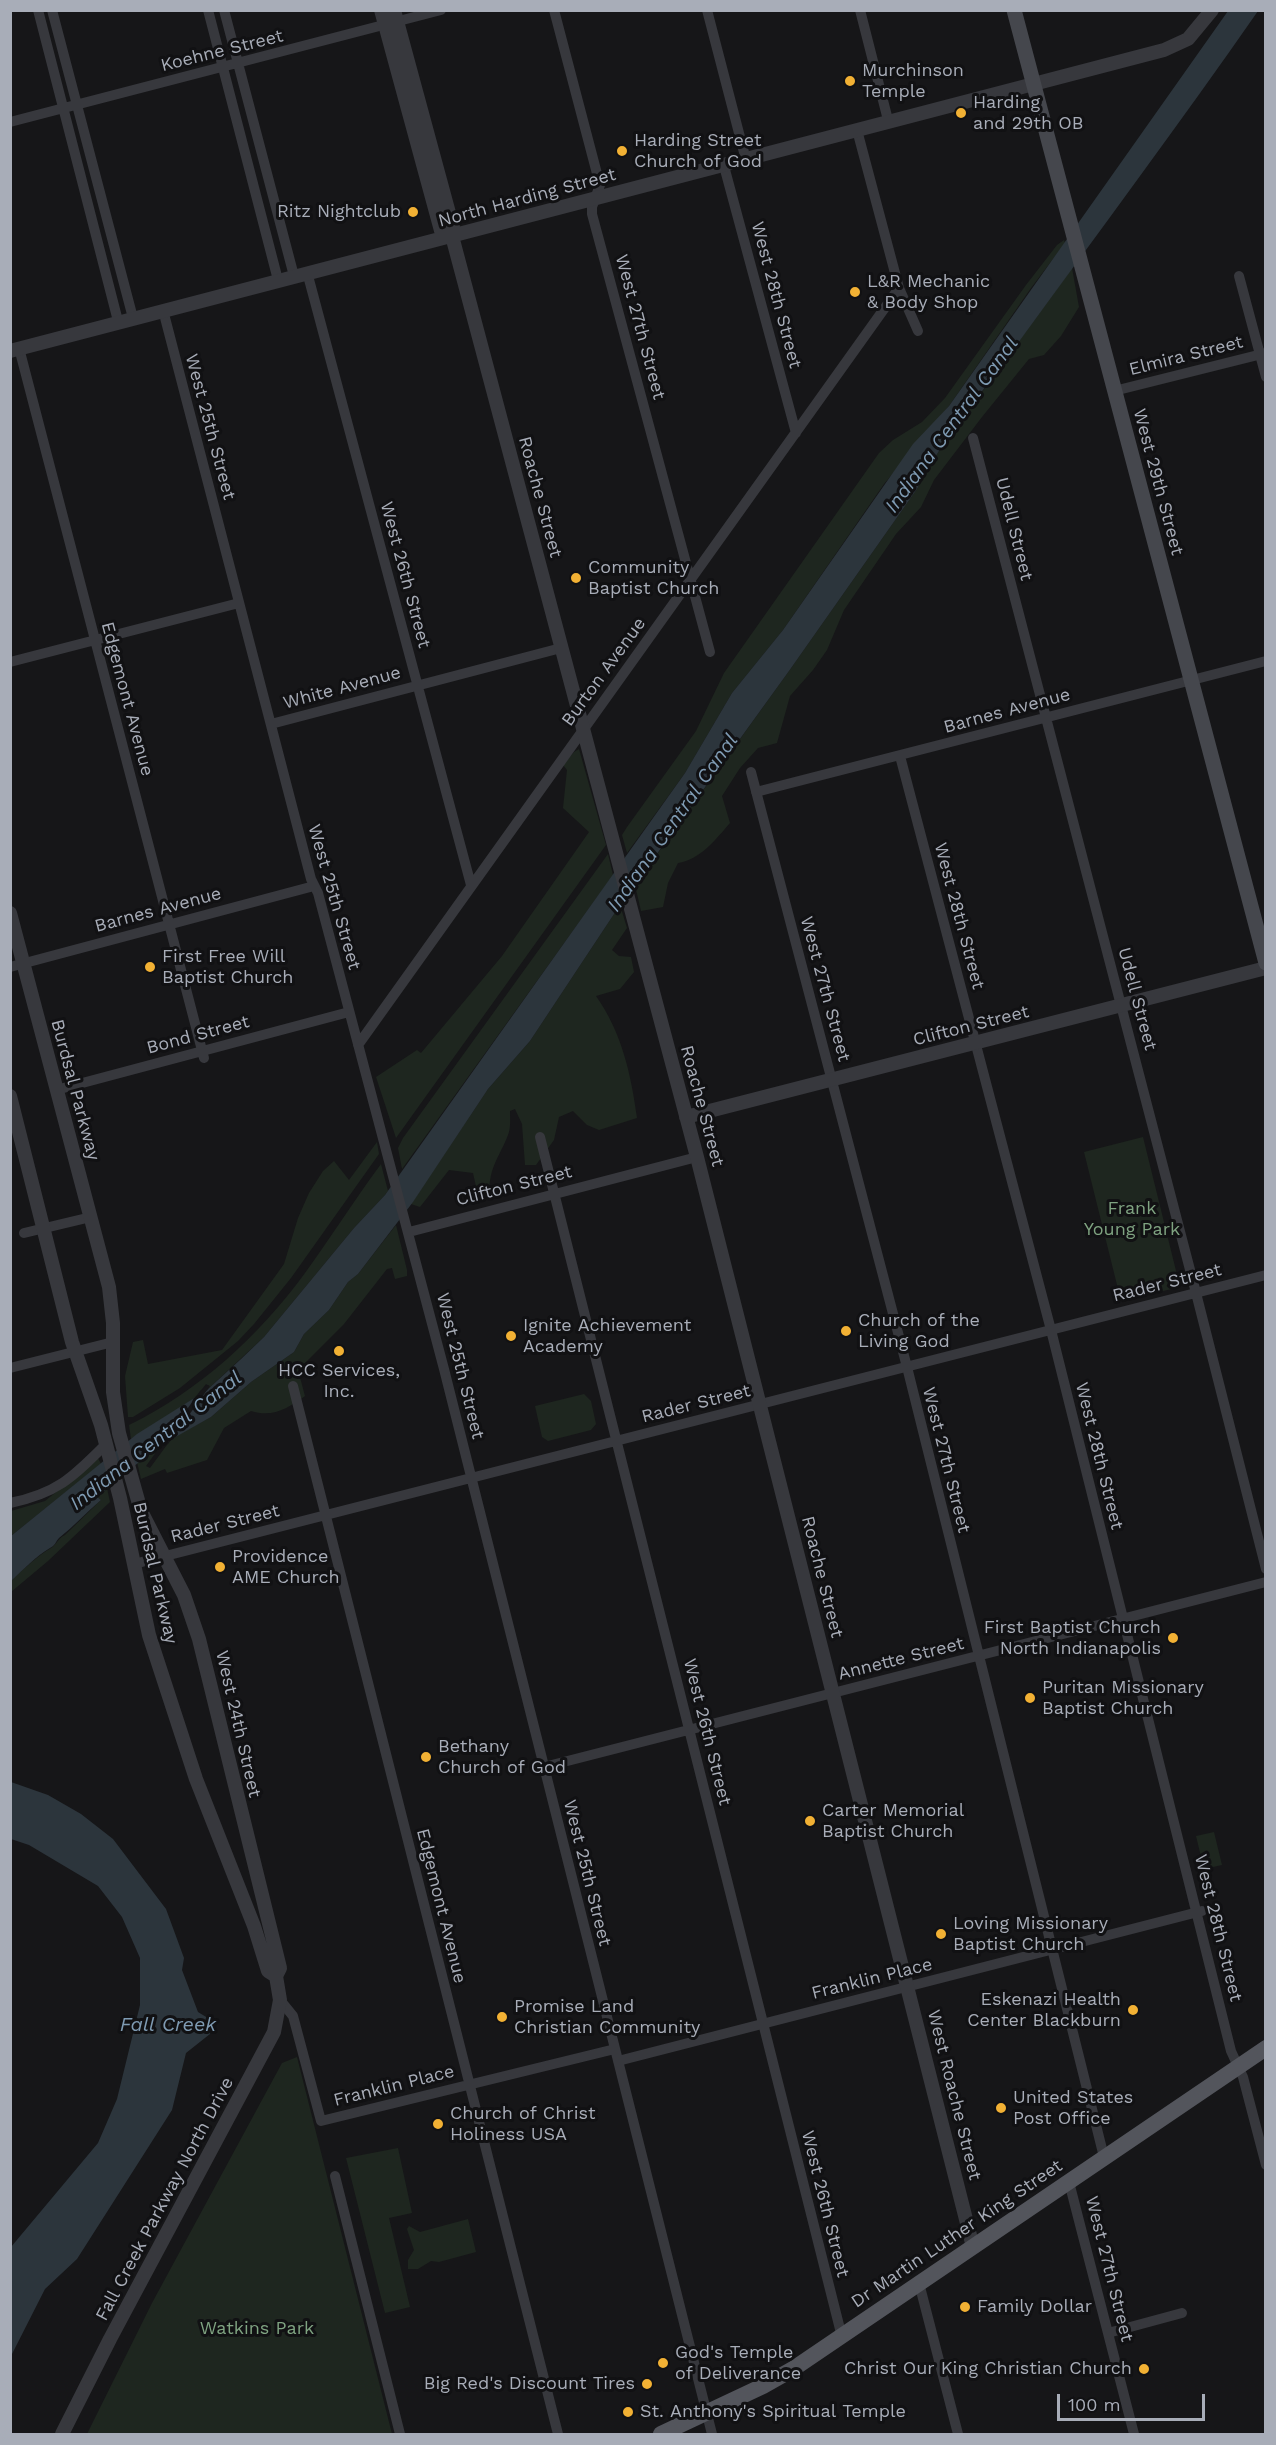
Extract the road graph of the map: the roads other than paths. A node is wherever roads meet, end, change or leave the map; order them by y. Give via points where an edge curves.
1 (38, 10) edge
2 (51, 10) edge
3 (208, 10) edge
4 (224, 10) edge
5 (381, 10) edge
6 (441, 10) edge
7 (554, 10) edge
8 (707, 10) edge
9 (860, 10) edge
10 (1014, 10) edge
11 (1212, 10) edge
12 (392, 19) edge
13 (238, 63) junction
14 (223, 67) junction
15 (1032, 83) junction
16 (77, 106) junction
17 (64, 109) junction
18 (888, 120) junction
19 (10, 123) edge
20 (857, 130) junction
21 (746, 160) junction
22 (724, 166) junction
23 (595, 199) junction
24 (450, 237) junction
25 (301, 274) junction
26 (1239, 276) dead end
27 (278, 280) junction
28 (899, 288) junction
29 (163, 310) junction
30 (133, 318) junction
31 (118, 321) junction
32 (918, 331) dead end
33 (15, 350) edge
34 (1263, 354) edge
35 (1266, 377) edge
36 (1114, 391) junction
37 (796, 434) junction
38 (973, 438) dead end
39 (691, 580) junction
40 (239, 603) junction
41 (95, 640) junction
42 (561, 648) junction
43 (710, 651) dead end
44 (1266, 661) edge
45 (10, 662) edge
46 (1190, 681) junction
47 (417, 686) junction
48 (1045, 717) junction
49 (271, 724) junction
50 (583, 730) junction
51 (900, 756) junction
52 (751, 772) dead end
53 (756, 792) junction
54 (471, 885) junction
55 (314, 886) junction
56 (10, 914) edge
57 (170, 924) junction
58 (1266, 963) edge
59 (17, 965) edge
60 (1266, 968) edge
61 (1121, 1005) junction
62 (349, 1012) junction
63 (975, 1043) junction
64 (358, 1045) junction
65 (203, 1054) junction
66 (832, 1080) junction
67 (56, 1090) junction
68 (10, 1096) edge
69 (686, 1117) junction
70 (540, 1137) dead end
71 (697, 1157) junction
72 (555, 1195) junction
73 (91, 1217) junction
74 (408, 1229) junction
75 (45, 1230) junction
76 (24, 1233) dead end
77 (1266, 1275) edge
78 (1196, 1293) junction
79 (1051, 1330) junction
80 (113, 1342) junction
81 (75, 1351) junction
82 (906, 1367) junction
83 (10, 1368) edge
84 (293, 1386) dead end
85 (761, 1404) junction
86 (617, 1441) junction
87 (108, 1449) junction
88 (471, 1478) junction
89 (134, 1487) joint
90 (10, 1503) edge
91 (327, 1515) junction
92 (164, 1557) junction
93 (134, 1564) junction
94 (1266, 1569) edge
95 (1266, 1582) edge
96 (1124, 1619) junction
97 (978, 1656) junction
98 (833, 1693) junction
99 (689, 1730) junction
100 (544, 1767) junction
101 (1200, 1912) junction
102 (1052, 1949) junction
103 (276, 1976) junction
104 (908, 1987) junction
105 (280, 2000) junction
106 (763, 2023) junction
107 (1266, 2048) edge
108 (617, 2055) junction
109 (1238, 2066) junction
110 (469, 2085) junction
111 (1104, 2157) junction
112 (1266, 2164) edge
113 (335, 2176) dead end
114 (1070, 2181) junction
115 (973, 2247) junction
116 (919, 2283) junction
117 (1182, 2313) dead end
118 (1108, 2332) junction
119 (842, 2337) junction
120 (707, 2413) junction
121 (62, 2434) edge
122 (400, 2434) edge
123 (558, 2434) edge
124 (661, 2434) edge
125 (712, 2434) edge
126 (958, 2434) edge
127 (1134, 2434) edge

1 - 17 street
2 - 16 street
3 - 14 street
4 - 13 street, West 26th Street
5 - 12 street, Roache Street
6 - 12 street, Koehne Street
7 - 23 street, West 27th Street via 600,186
8 - 21 street
9 - 18 street
10 - 15 main road, West 29th Street
11 - 15 street, North Harding Street via 1188,39 1164,50
12 - 13 street, Koehne Street
12 - 24 street, Roache Street
13 - 14 street, Koehne Street
13 - 25 street, West 26th Street
14 - 16 street, Koehne Street
14 - 27 street
15 - 18 street, North Harding Street
15 - 36 main road, West 29th Street
16 - 17 street, Koehne Street
16 - 30 street
17 - 19 street, Koehne Street
17 - 31 street
18 - 20 street, North Harding Street
20 - 21 street, North Harding Street
20 - 28 street
21 - 22 street, North Harding Street
22 - 23 street, North Harding Street
22 - 37 street, West 28th Street
23 - 24 street, North Harding Street
23 - 39 street, West 27th Street via 592,214
24 - 25 street, North Harding Street
24 - 42 street, Roache Street
25 - 27 street, North Harding Street
25 - 47 street, West 26th Street
26 - 34 street
27 - 29 street, North Harding Street
28 - 32 street
28 - 37 street, Burton Avenue
29 - 30 street, North Harding Street
29 - 40 street, West 25th Street
30 - 31 street, North Harding Street
31 - 33 street, North Harding Street
33 - 41 street, Edgemont Avenue
34 - 35 street
34 - 36 street, Elmira Street
36 - 46 main road, West 29th Street
37 - 39 street, Burton Avenue
38 - 48 street, Udell Street
39 - 43 street, West 27th Street
39 - 50 street, Burton Avenue
40 - 41 street
40 - 49 street, West 25th Street
41 - 45 street
41 - 57 street, Edgemont Avenue
42 - 47 street, White Avenue
42 - 50 street, Roache Street
44 - 46 street, Barnes Avenue
46 - 48 street, Barnes Avenue
46 - 58 main road, West 29th Street
47 - 49 street, White Avenue
47 - 54 street, West 26th Street
48 - 51 street, Barnes Avenue
48 - 61 street, Udell Street
49 - 55 street, West 25th Street
50 - 54 street, Burton Avenue
50 - 69 street, Roache Street
51 - 53 street, Barnes Avenue
51 - 63 street, West 28th Street
52 - 53 street, West 27th Street
53 - 66 street, West 27th Street
54 - 64 street, Burton Avenue
55 - 57 street, Barnes Avenue
55 - 62 street, West 25th Street
56 - 59 street, Burdsal Parkway
57 - 59 street, Barnes Avenue
57 - 65 street, Edgemont Avenue
59 - 67 street, Burdsal Parkway
60 - 61 street, Clifton Street
61 - 63 street, Clifton Street
61 - 78 street, Udell Street
62 - 64 street, West 25th Street
62 - 65 street, Bond Street
63 - 66 street, Clifton Street
63 - 79 street, West 28th Street
64 - 74 street, West 25th Street
65 - 67 street, Bond Street
66 - 69 street, Clifton Street
66 - 82 street, West 27th Street
67 - 73 street, Burdsal Parkway
68 - 75 street, Burdsal Parkway
69 - 71 street, Roache Street
70 - 72 street, West 26th Street
71 - 72 street, Clifton Street
71 - 85 street, Roache Street
72 - 74 street, Clifton Street
72 - 86 street, West 26th Street
73 - 75 street
73 - 80 street, Burdsal Parkway via 109,1287
74 - 88 street, West 25th Street
75 - 76 street
75 - 81 street, Burdsal Parkway
77 - 78 street, Rader Street
78 - 79 street, Rader Street
78 - 94 street, Udell Street
79 - 82 street, Rader Street
79 - 96 street, West 28th Street
80 - 81 street
80 - 89 street, Burdsal Parkway via 113,1392
81 - 83 street
81 - 87 street, Burdsal Parkway
82 - 85 street, Rader Street
82 - 97 street, West 27th Street
84 - 91 street, Edgemont Avenue
85 - 86 street, Rader Street
85 - 98 street, Roache Street
86 - 88 street, Rader Street
86 - 99 street, West 26th Street
87 - 90 street via 58,1487
87 - 93 street, Burdsal Parkway
88 - 91 street, Rader Street
88 - 100 street, West 25th Street
89 - 92 street, West 24th Street
91 - 92 street, Rader Street
91 - 110 street, Edgemont Avenue
92 - 93 street, Rader Street
92 - 103 street, West 24th Street via 187,1602 199,1639 279,1968
93 - 103 street, Burdsal Parkway via 145,1621 189,1761 268,1971
95 - 96 street, Annette Street
96 - 97 street, Annette Street
96 - 101 street, West 28th Street
97 - 98 street, Annette Street
97 - 102 street, West 27th Street
98 - 99 street, Annette Street
98 - 104 street, Roache Street
99 - 100 street, Annette Street
99 - 106 street, West 26th Street
100 - 108 street, West 25th Street
101 - 102 street, Franklin Place
101 - 109 street, West 28th Street via 1231,2051
102 - 104 street, Franklin Place
102 - 111 street, West 27th Street
103 - 105 street, Fall Creek Parkway North Drive
104 - 106 street, Franklin Place
104 - 115 street, West Roache Street
105 - 110 street, Franklin Place via 292,2016 321,2121
105 - 121 street, Fall Creek Parkway North Drive via 277,2025 265,2050
106 - 108 street, Franklin Place
106 - 119 street, West 26th Street
107 - 109 main road, Dr Martin Luther King Street
108 - 110 street, Franklin Place
108 - 120 street, West 25th Street
109 - 111 main road, Dr Martin Luther King Street
109 - 112 street, West 28th Street
110 - 123 street, Edgemont Avenue
111 - 114 main road, Dr Martin Luther King Street
113 - 122 street
114 - 115 main road, Dr Martin Luther King Street
114 - 118 street, West 27th Street
115 - 116 main road, Dr Martin Luther King Street
116 - 119 main road, Dr Martin Luther King Street
116 - 126 street
117 - 118 street
118 - 127 street, West 27th Street
119 - 120 main road, Dr Martin Luther King Street via 772,2382
120 - 124 main road, Dr Martin Luther King Street
120 - 125 street, West 25th Street

